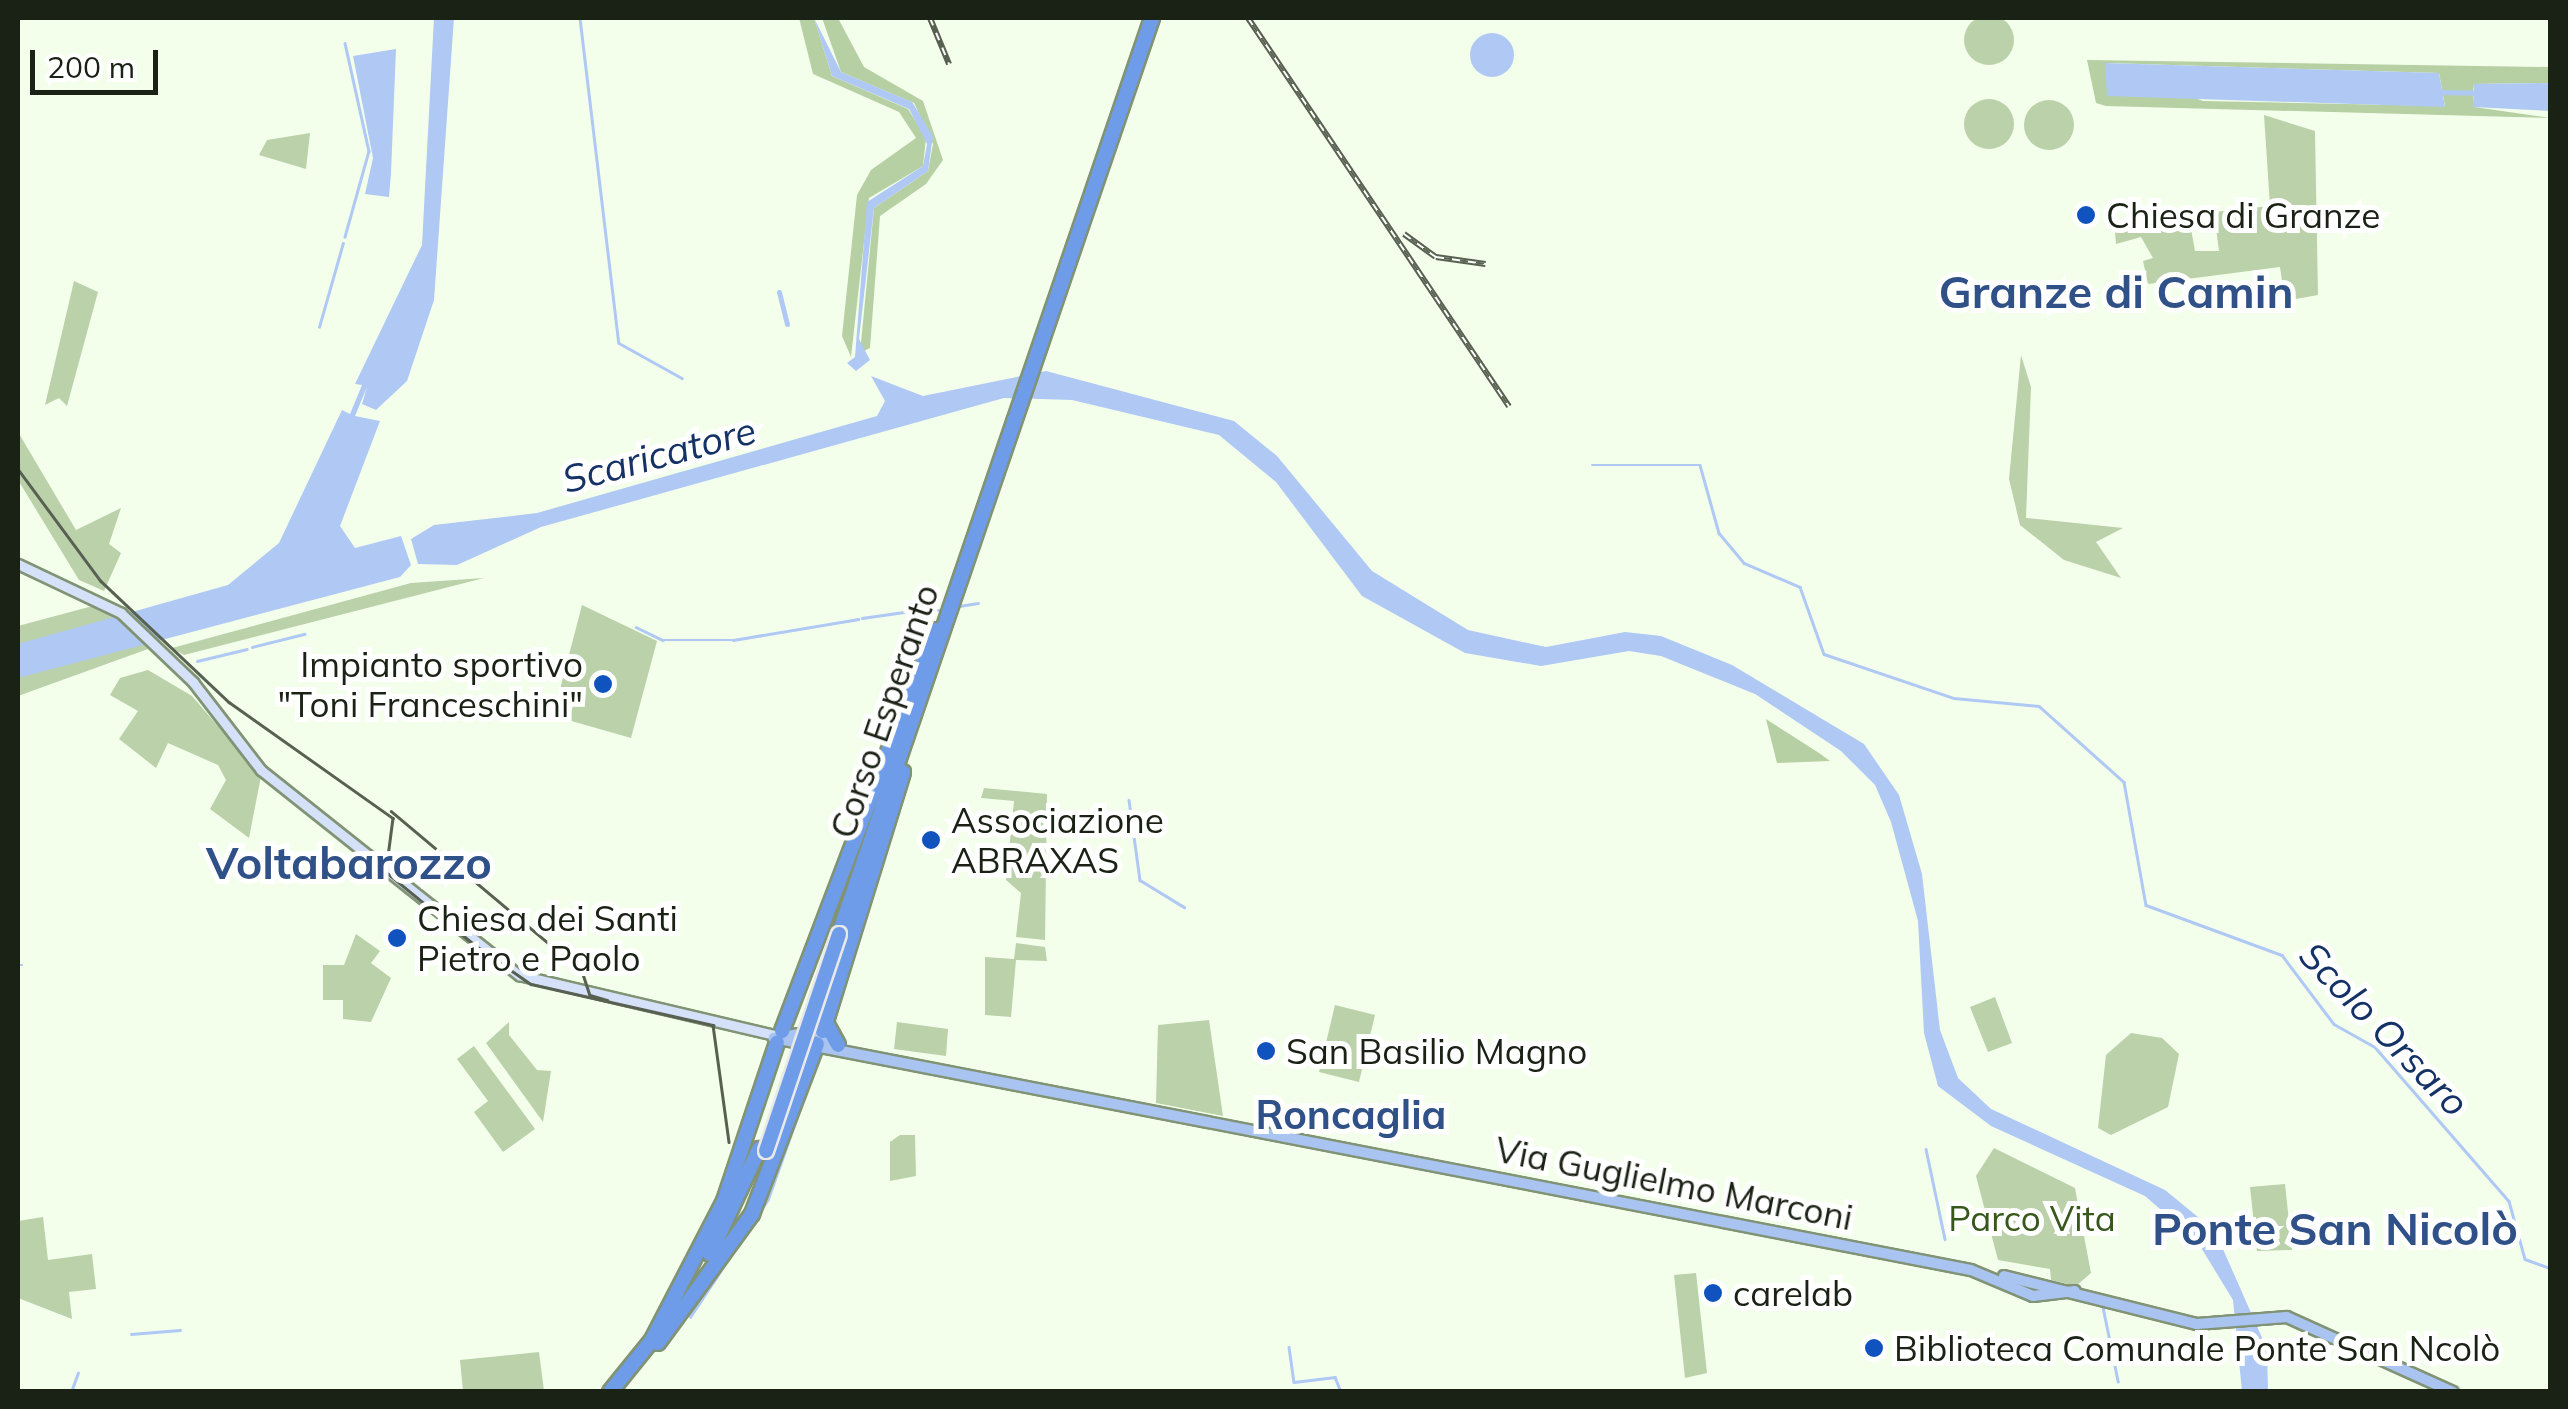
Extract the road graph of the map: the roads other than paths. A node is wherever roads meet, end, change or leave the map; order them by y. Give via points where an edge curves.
1 (1144, 18) edge
2 (1152, 18) edge
3 (1131, 70) junction
4 (18, 564) edge
5 (931, 655) junction
6 (778, 1036) junction
7 (819, 1037) junction
8 (2033, 1284) junction
9 (2075, 1291) junction
10 (655, 1342) junction
11 (610, 1392) edge
12 (618, 1392) edge
13 (2453, 1392) edge

1 - 3 highway
2 - 3 highway
3 - 5 highway, Corso Esperanto
4 - 6 main road via 119,615 154,643 260,770 526,980
5 - 6 highway
5 - 7 highway
5 - 7 highway, Corso Esperanto, bridge via 836,933
6 - 7 main road, Via Guglielmo Marconi
6 - 10 highway via 718,1216
7 - 8 main road, Via Guglielmo Marconi
7 - 10 highway, bridge via 742,1200
7 - 10 highway via 752,1214
8 - 9 main road, Via Guglielmo Marconi
8 - 9 main road, Via Guglielmo Marconi via 2040,1294
9 - 13 main road, Via Guglielmo Marconi via 2220,1324 2272,1317
10 - 11 highway
10 - 12 highway

